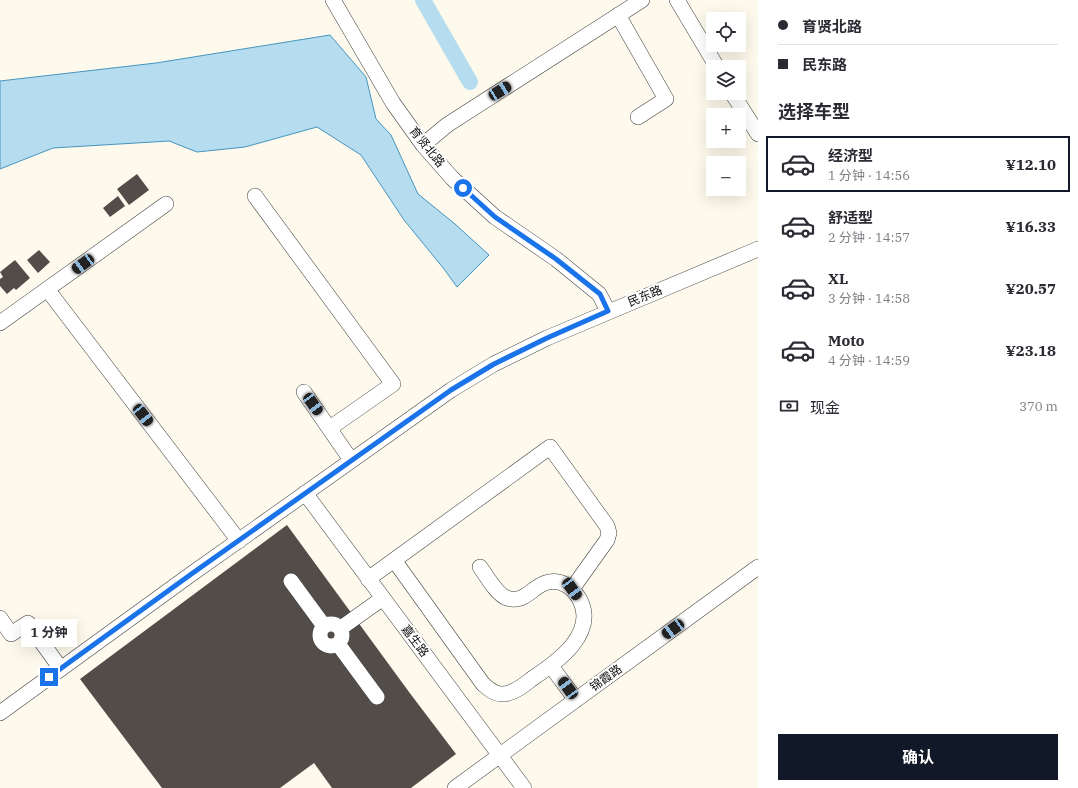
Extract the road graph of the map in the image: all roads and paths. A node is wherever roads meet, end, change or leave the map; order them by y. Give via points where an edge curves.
1 (333, 0) edge
2 (642, 0) edge
3 (677, 0) edge
4 (618, 15) junction
5 (713, 60) edge
6 (736, 100) edge
7 (638, 117) dead end
8 (758, 134) edge
9 (423, 145) junction
10 (255, 196) dead end
11 (166, 204) dead end
12 (758, 249) edge
13 (47, 289) junction
14 (608, 311) junction
15 (0, 323) edge
16 (304, 392) dead end
17 (330, 428) junction
18 (351, 460) junction
19 (305, 493) junction
20 (239, 540) junction
21 (394, 560) junction
22 (480, 567) dead end
23 (758, 567) edge
24 (368, 579) junction
25 (291, 581) dead end
26 (572, 589) junction
27 (383, 598) junction
28 (0, 618) edge
29 (324, 626) junction
30 (341, 628) junction
31 (338, 644) junction
32 (551, 666) junction
33 (60, 668) junction
34 (377, 697) dead end
35 (576, 700) junction
36 (0, 712) edge
37 (500, 755) junction
38 (455, 788) edge
39 (524, 788) edge

1 - 9 street, 育贤北路 via 393,103
2 - 4 street
3 - 5 street
4 - 7 street via 666,99
4 - 9 street via 447,125
6 - 8 street
9 - 14 street, 育贤北路 via 452,178 495,217 556,259 600,294
10 - 17 street via 393,384
11 - 13 street
12 - 14 street, 民东路
13 - 15 street
13 - 20 street
14 - 18 street, 民东路 via 494,364 451,390
16 - 17 street
17 - 18 street
18 - 19 street, 民东路
19 - 20 street, 民东路
19 - 24 street, 嘉生路
20 - 33 street, 民东路
21 - 24 street
21 - 26 street via 550,447 609,533 607,540
21 - 32 street via 483,684 493,692 504,694 516,690
22 - 26 street via 499,593 506,598 517,600 544,584 554,582 565,584
23 - 35 street, 锦霞路
24 - 27 street, 嘉生路
25 - 29 street
26 - 32 street via 580,600 584,612 583,624 575,642
27 - 30 street
27 - 37 street, 嘉生路
28 - 33 street via 12,634 28,623
29 - 30 street via 333,624
29 - 31 street via 320,632 321,640 327,646
30 - 31 street via 342,637
31 - 34 street
32 - 35 street
33 - 36 street, 民东路
35 - 37 street, 锦霞路
37 - 38 street, 锦霞路
37 - 39 street, 嘉生路

